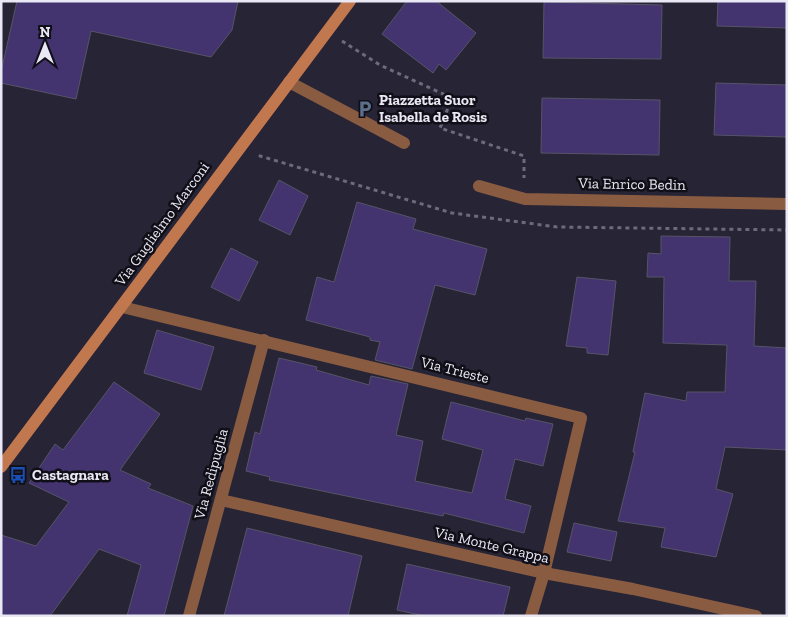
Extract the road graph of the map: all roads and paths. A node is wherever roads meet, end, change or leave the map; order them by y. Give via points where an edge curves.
1 (350, 1) edge
2 (327, 32) junction
3 (289, 82) junction
4 (404, 143) dead end
5 (478, 186) dead end
6 (524, 199) junction
7 (787, 204) edge
8 (122, 307) junction
9 (264, 340) junction
10 (1, 467) edge
11 (221, 500) junction
12 (544, 573) junction
13 (743, 614) edge
14 (189, 616) edge
15 (531, 616) edge
16 (756, 616) edge

1 - 2 main road, Via Guglielmo Marconi
2 - 3 main road, Via Guglielmo Marconi
2 - 6 path via 380,65 452,98 440,128 524,156
3 - 4 street
3 - 8 main road, Via Guglielmo Marconi
5 - 6 street, Via Enrico Bedin
6 - 7 street, Via Enrico Bedin
8 - 9 street, Via Trieste
8 - 10 main road, Via Guglielmo Marconi
9 - 11 street, Via Redipuglia
9 - 12 street, Via Trieste via 581,418
11 - 12 street, Via Monte Grappa
11 - 14 street, Via Redipuglia
12 - 13 street, Via Monte Grappa
12 - 15 street, Via Trieste
13 - 16 street, Via Monte Grappa

